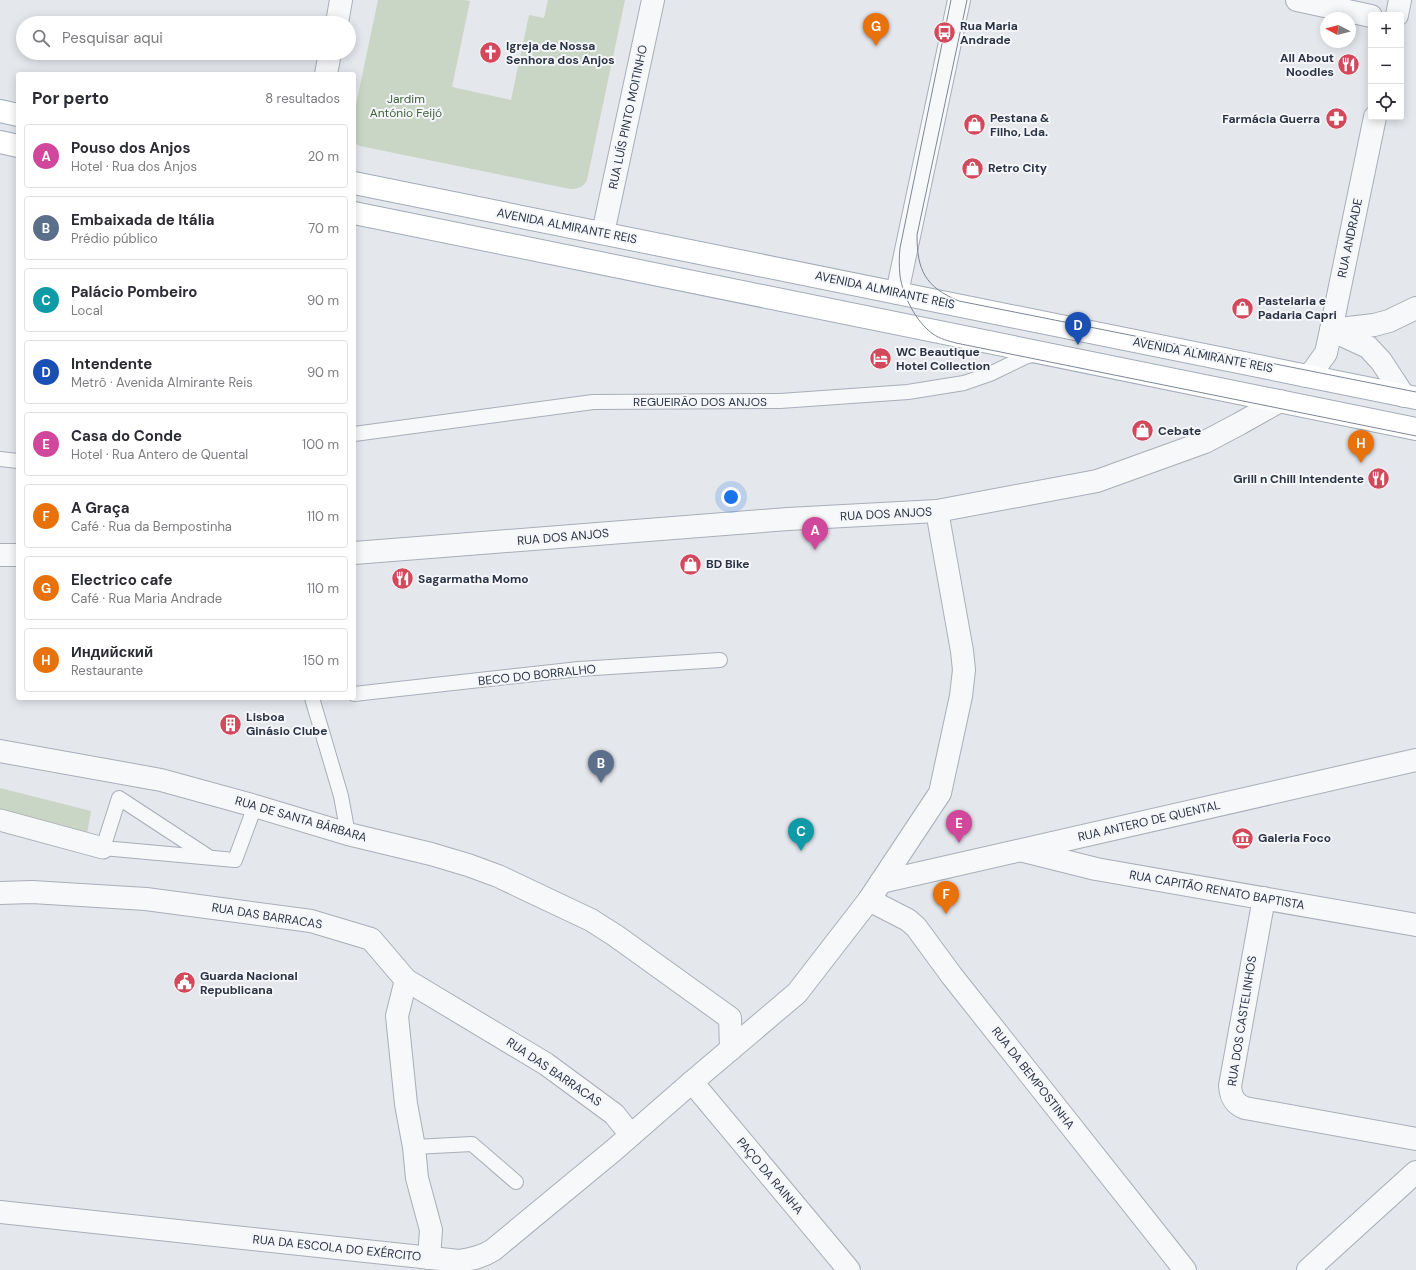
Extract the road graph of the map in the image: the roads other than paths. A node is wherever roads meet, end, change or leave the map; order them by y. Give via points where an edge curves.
1 (342, 0) edge
2 (653, 0) edge
3 (959, 0) edge
4 (1297, 0) edge
5 (1400, 0) edge
6 (1398, 12) edge
7 (1368, 15) edge
8 (338, 16) edge
9 (329, 60) edge
10 (326, 72) edge
11 (0, 111) edge
12 (16, 115) edge
13 (1375, 120) edge
14 (0, 142) edge
15 (16, 146) edge
16 (356, 183) edge
17 (356, 214) edge
18 (603, 233) junction
19 (897, 293) junction
20 (1416, 308) edge
21 (891, 322) junction
22 (1371, 325) junction
23 (1330, 330) junction
24 (1368, 347) junction
25 (1040, 353) junction
26 (1306, 376) junction
27 (1410, 397) edge
28 (1280, 401) junction
29 (1416, 429) edge
30 (356, 434) edge
31 (0, 459) edge
32 (16, 461) edge
33 (937, 511) junction
34 (356, 553) edge
35 (0, 555) edge
36 (16, 555) edge
37 (720, 660) dead end
38 (356, 694) edge
39 (316, 700) edge
40 (0, 751) edge
41 (1416, 760) edge
42 (255, 806) junction
43 (0, 820) edge
44 (348, 834) junction
45 (103, 848) junction
46 (1019, 850) junction
47 (209, 857) junction
48 (875, 891) junction
49 (0, 893) edge
50 (1264, 898) junction
51 (1416, 925) edge
52 (406, 980) junction
53 (731, 1049) junction
54 (692, 1082) junction
55 (631, 1135) junction
56 (1416, 1139) edge
57 (414, 1147) junction
58 (1416, 1172) edge
59 (516, 1182) dead end
60 (0, 1212) edge
61 (429, 1258) junction
62 (849, 1270) edge
63 (1184, 1270) edge
64 (1308, 1270) edge

1 - 8 street
2 - 18 street, RUA LUÍS PINTO MOITINHO
3 - 19 street
4 - 7 street
5 - 6 street
9 - 10 street
11 - 12 main road
13 - 23 street, RUA ANDRADE
14 - 15 main road
16 - 18 main road, AVENIDA ALMIRANTE REIS
17 - 21 main road
18 - 19 main road, AVENIDA ALMIRANTE REIS
19 - 21 main road
19 - 26 main road, AVENIDA ALMIRANTE REIS
20 - 22 street via 1389,321
21 - 25 main road
22 - 23 street
22 - 24 street
23 - 24 street
23 - 26 street via 1326,353 1313,371
24 - 27 street
25 - 28 main road
25 - 30 lane, REGUEIRÃO DOS ANJOS via 964,383 908,392 780,401 593,402
26 - 27 main road, AVENIDA ALMIRANTE REIS
26 - 28 main road
28 - 29 main road
28 - 33 street, RUA DOS ANJOS via 1205,442 1097,481
31 - 32 lane
33 - 34 street, RUA DOS ANJOS via 788,519
33 - 48 street via 962,651 964,670 961,696 940,793
35 - 36 street
37 - 38 lane, BECO DO BORRALHO via 579,670
39 - 44 lane via 341,796
40 - 42 street, RUA DE SANTA BÁRBARA via 161,780
41 - 46 street, RUA ANTERO DE QUENTAL
42 - 44 street, RUA DE SANTA BÁRBARA
42 - 47 lane via 235,860
43 - 45 street
44 - 53 street, RUA DE SANTA BÁRBARA via 468,864 591,920 730,1018
45 - 47 lane
45 - 47 lane via 118,798
46 - 48 street, RUA ANTERO DE QUENTAL
46 - 50 street, RUA CAPITÃO RENATO BAPTISTA via 1096,869
48 - 53 street via 797,993
48 - 63 street, RUA DA BEMPOSTINHA via 916,927
49 - 52 street, RUA DAS BARRACAS via 32,892 146,900 311,921 371,938
50 - 51 street, RUA CAPITÃO RENATO BAPTISTA
50 - 56 street, RUA DOS CASTELINHOS via 1230,1086 1234,1100 1245,1108
52 - 55 street, RUA DAS BARRACAS via 546,1064 614,1114
52 - 57 street via 397,1016 406,1104
53 - 54 street
54 - 55 street
54 - 62 street, PAÇO DA RAINHA
55 - 61 street, RUA DA ESCOLA DO EXÉRCITO via 488,1253 471,1260
57 - 59 lane via 472,1144
57 - 61 street via 417,1178 431,1230
58 - 64 street
60 - 61 street, RUA DA ESCOLA DO EXÉRCITO

